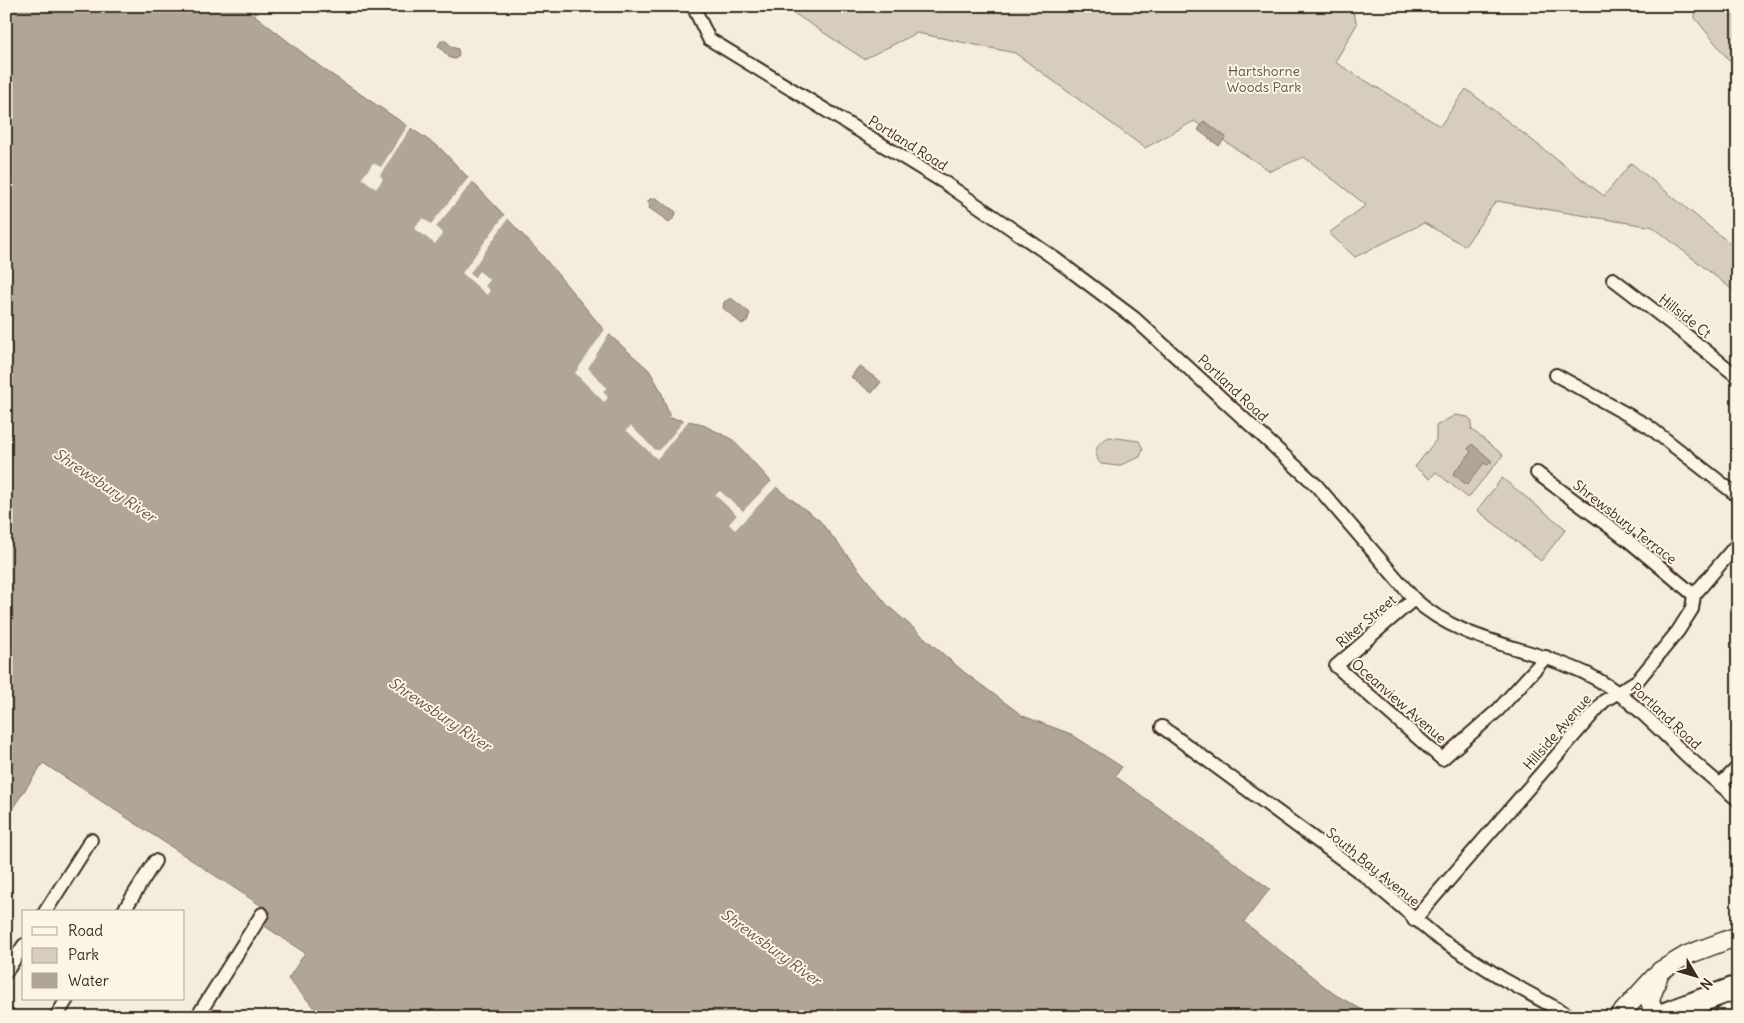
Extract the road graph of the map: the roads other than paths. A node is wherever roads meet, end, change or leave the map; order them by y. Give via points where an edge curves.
1 (693, 6) edge
2 (1613, 280) dead end
3 (1556, 375) dead end
4 (1738, 377) edge
5 (1536, 473) dead end
6 (1738, 496) edge
7 (1738, 542) edge
8 (1694, 595) junction
9 (1414, 599) junction
10 (1546, 657) junction
11 (1336, 666) joint
12 (1619, 692) junction
13 (1162, 727) dead end
14 (1738, 767) edge
15 (1721, 784) junction
16 (1738, 800) edge
17 (91, 840) dead end
18 (155, 861) dead end
19 (46, 910) edge
20 (124, 910) edge
21 (262, 914) dead end
22 (1414, 920) junction
23 (1738, 936) edge
24 (22, 948) edge
25 (1660, 971) junction
26 (6, 972) edge
27 (1738, 987) edge
28 (66, 1000) edge
29 (1738, 1012) edge
30 (56, 1017) edge
31 (197, 1017) edge
32 (1572, 1017) edge
33 (1618, 1017) edge
34 (1655, 1017) edge
35 (1726, 1017) edge

1 - 9 street, Portland Road via 709,39 945,183 1134,318 1316,486
2 - 4 street, Hillside Ct
3 - 6 street via 1648,426
5 - 8 street, Shrewsbury Terrace via 1629,541
7 - 8 street, Hillside Avenue
8 - 12 street, Hillside Avenue via 1692,609 1678,631 1638,680
9 - 10 street, Portland Road via 1428,612 1461,631
9 - 11 street, Riker Street
10 - 11 street, Oceanview Avenue via 1498,710 1442,759
10 - 12 street, Portland Road via 1588,674
12 - 15 street, Portland Road
12 - 22 street, Hillside Avenue via 1604,701
13 - 22 street, South Bay Avenue via 1365,876
14 - 15 street
15 - 16 street, Portland Road
17 - 19 street
18 - 20 street
21 - 31 street
22 - 32 street, South Bay Avenue via 1502,980
23 - 25 street via 1687,955
24 - 26 street
25 - 33 street
25 - 34 street via 1650,1000
27 - 34 highway
28 - 30 street
29 - 35 highway

